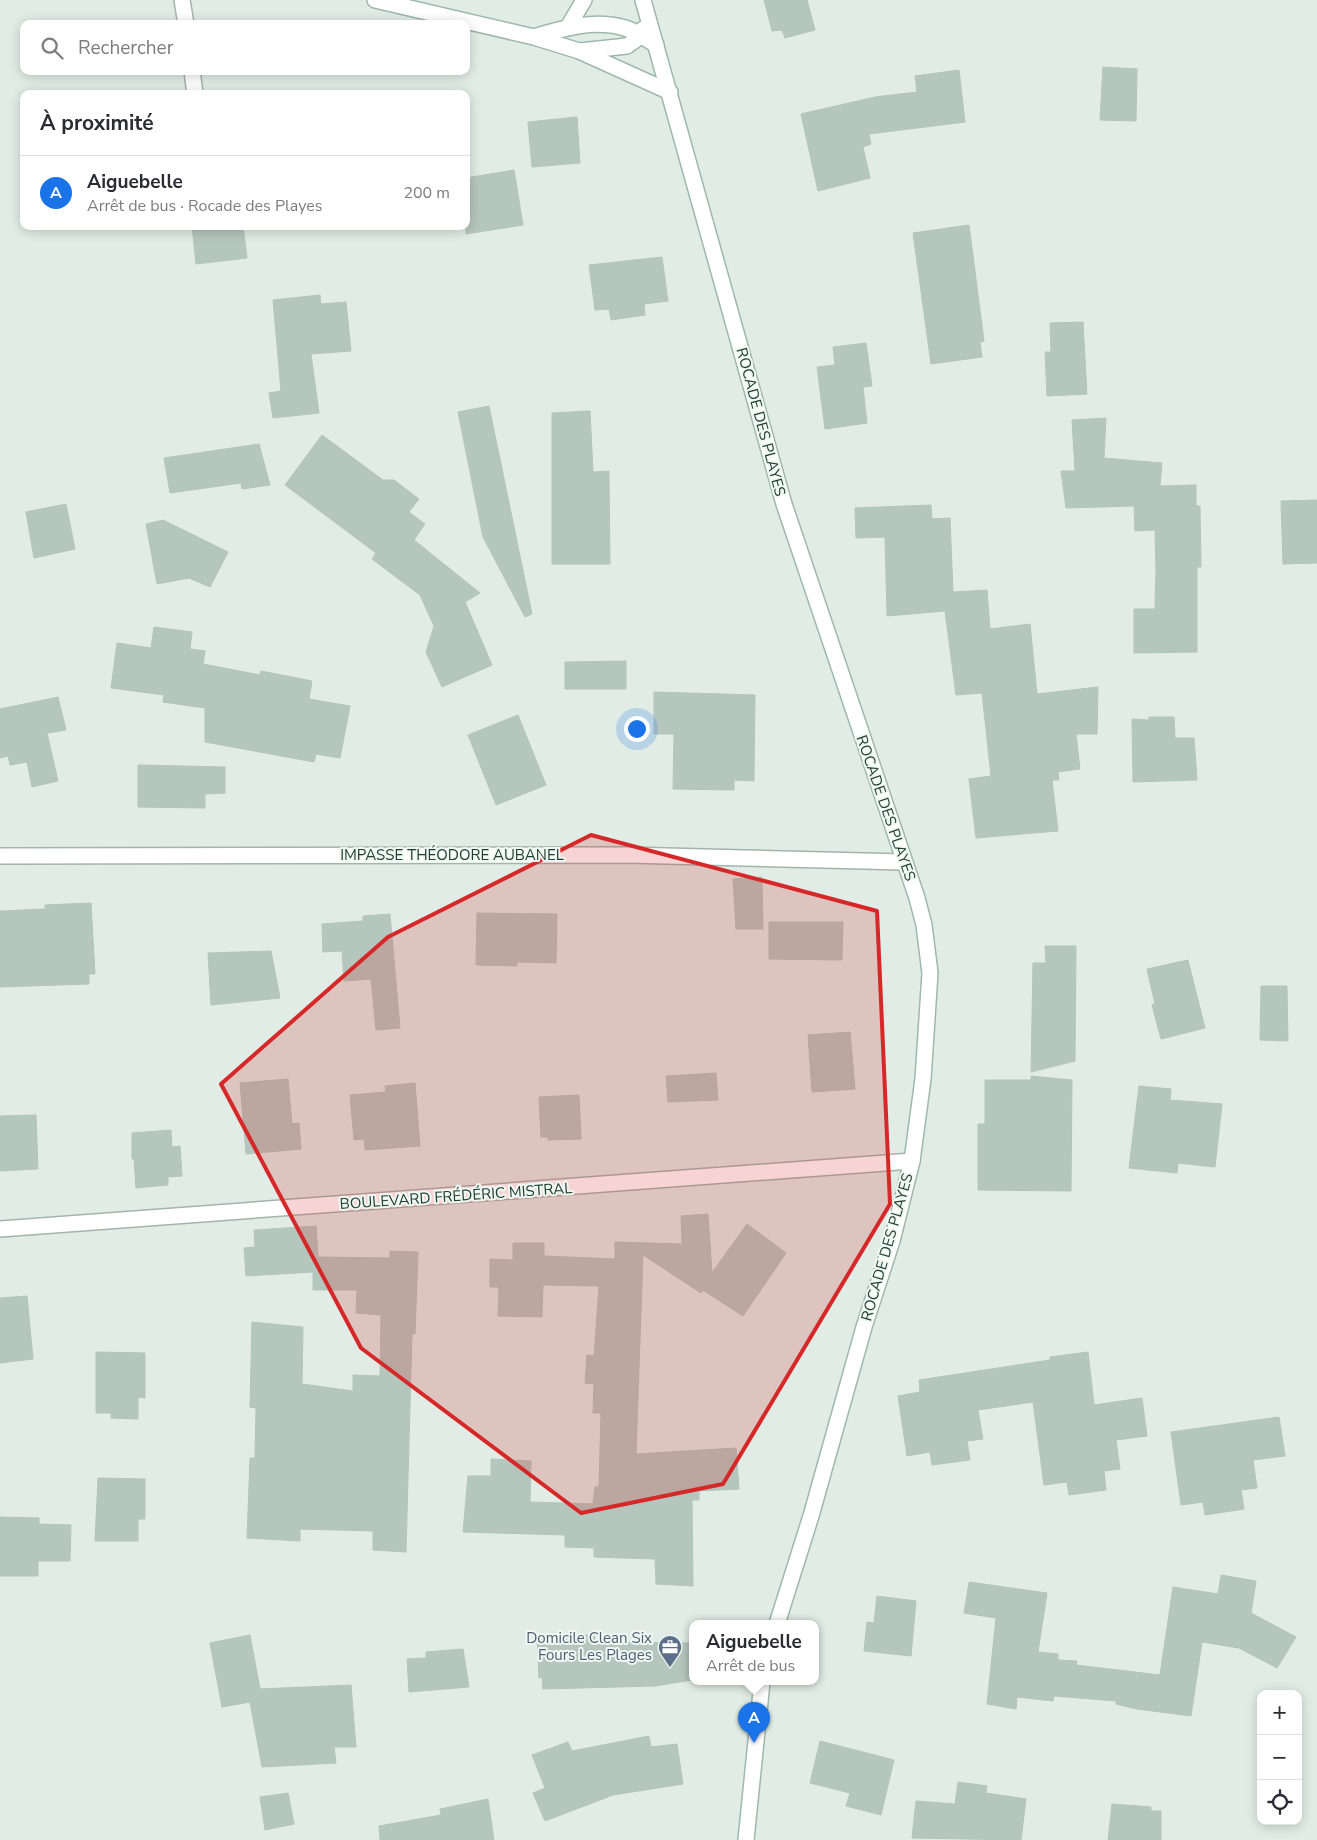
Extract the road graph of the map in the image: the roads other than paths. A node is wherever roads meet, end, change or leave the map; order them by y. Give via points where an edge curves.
1 (182, 0) edge
2 (375, 0) edge
3 (584, 0) edge
4 (645, 6) edge
5 (185, 20) edge
6 (461, 20) edge
7 (470, 22) edge
8 (568, 27) junction
9 (641, 36) junction
10 (534, 37) junction
11 (656, 45) junction
12 (579, 51) junction
13 (193, 75) edge
14 (194, 90) edge
15 (670, 92) junction
16 (0, 856) edge
17 (904, 862) junction
18 (912, 1161) junction
19 (0, 1229) edge
20 (779, 1620) edge
21 (762, 1685) edge
22 (746, 1840) edge

1 - 5 street
2 - 6 street
3 - 8 street
4 - 9 street
4 - 11 street, ROCADE DES PLAYES
7 - 10 street
8 - 9 street via 596,24 626,28
8 - 10 street
9 - 11 street
9 - 12 street via 627,46
10 - 12 street
11 - 15 street, ROCADE DES PLAYES
12 - 15 street
13 - 14 street
15 - 17 street, ROCADE DES PLAYES via 784,504
16 - 17 street, IMPASSE THÉODORE AUBANEL via 627,855
17 - 18 street, ROCADE DES PLAYES via 924,925 930,973 923,1079
18 - 19 street, BOULEVARD FRÉDÉRIC MISTRAL
18 - 20 street, ROCADE DES PLAYES via 892,1241
21 - 22 street

